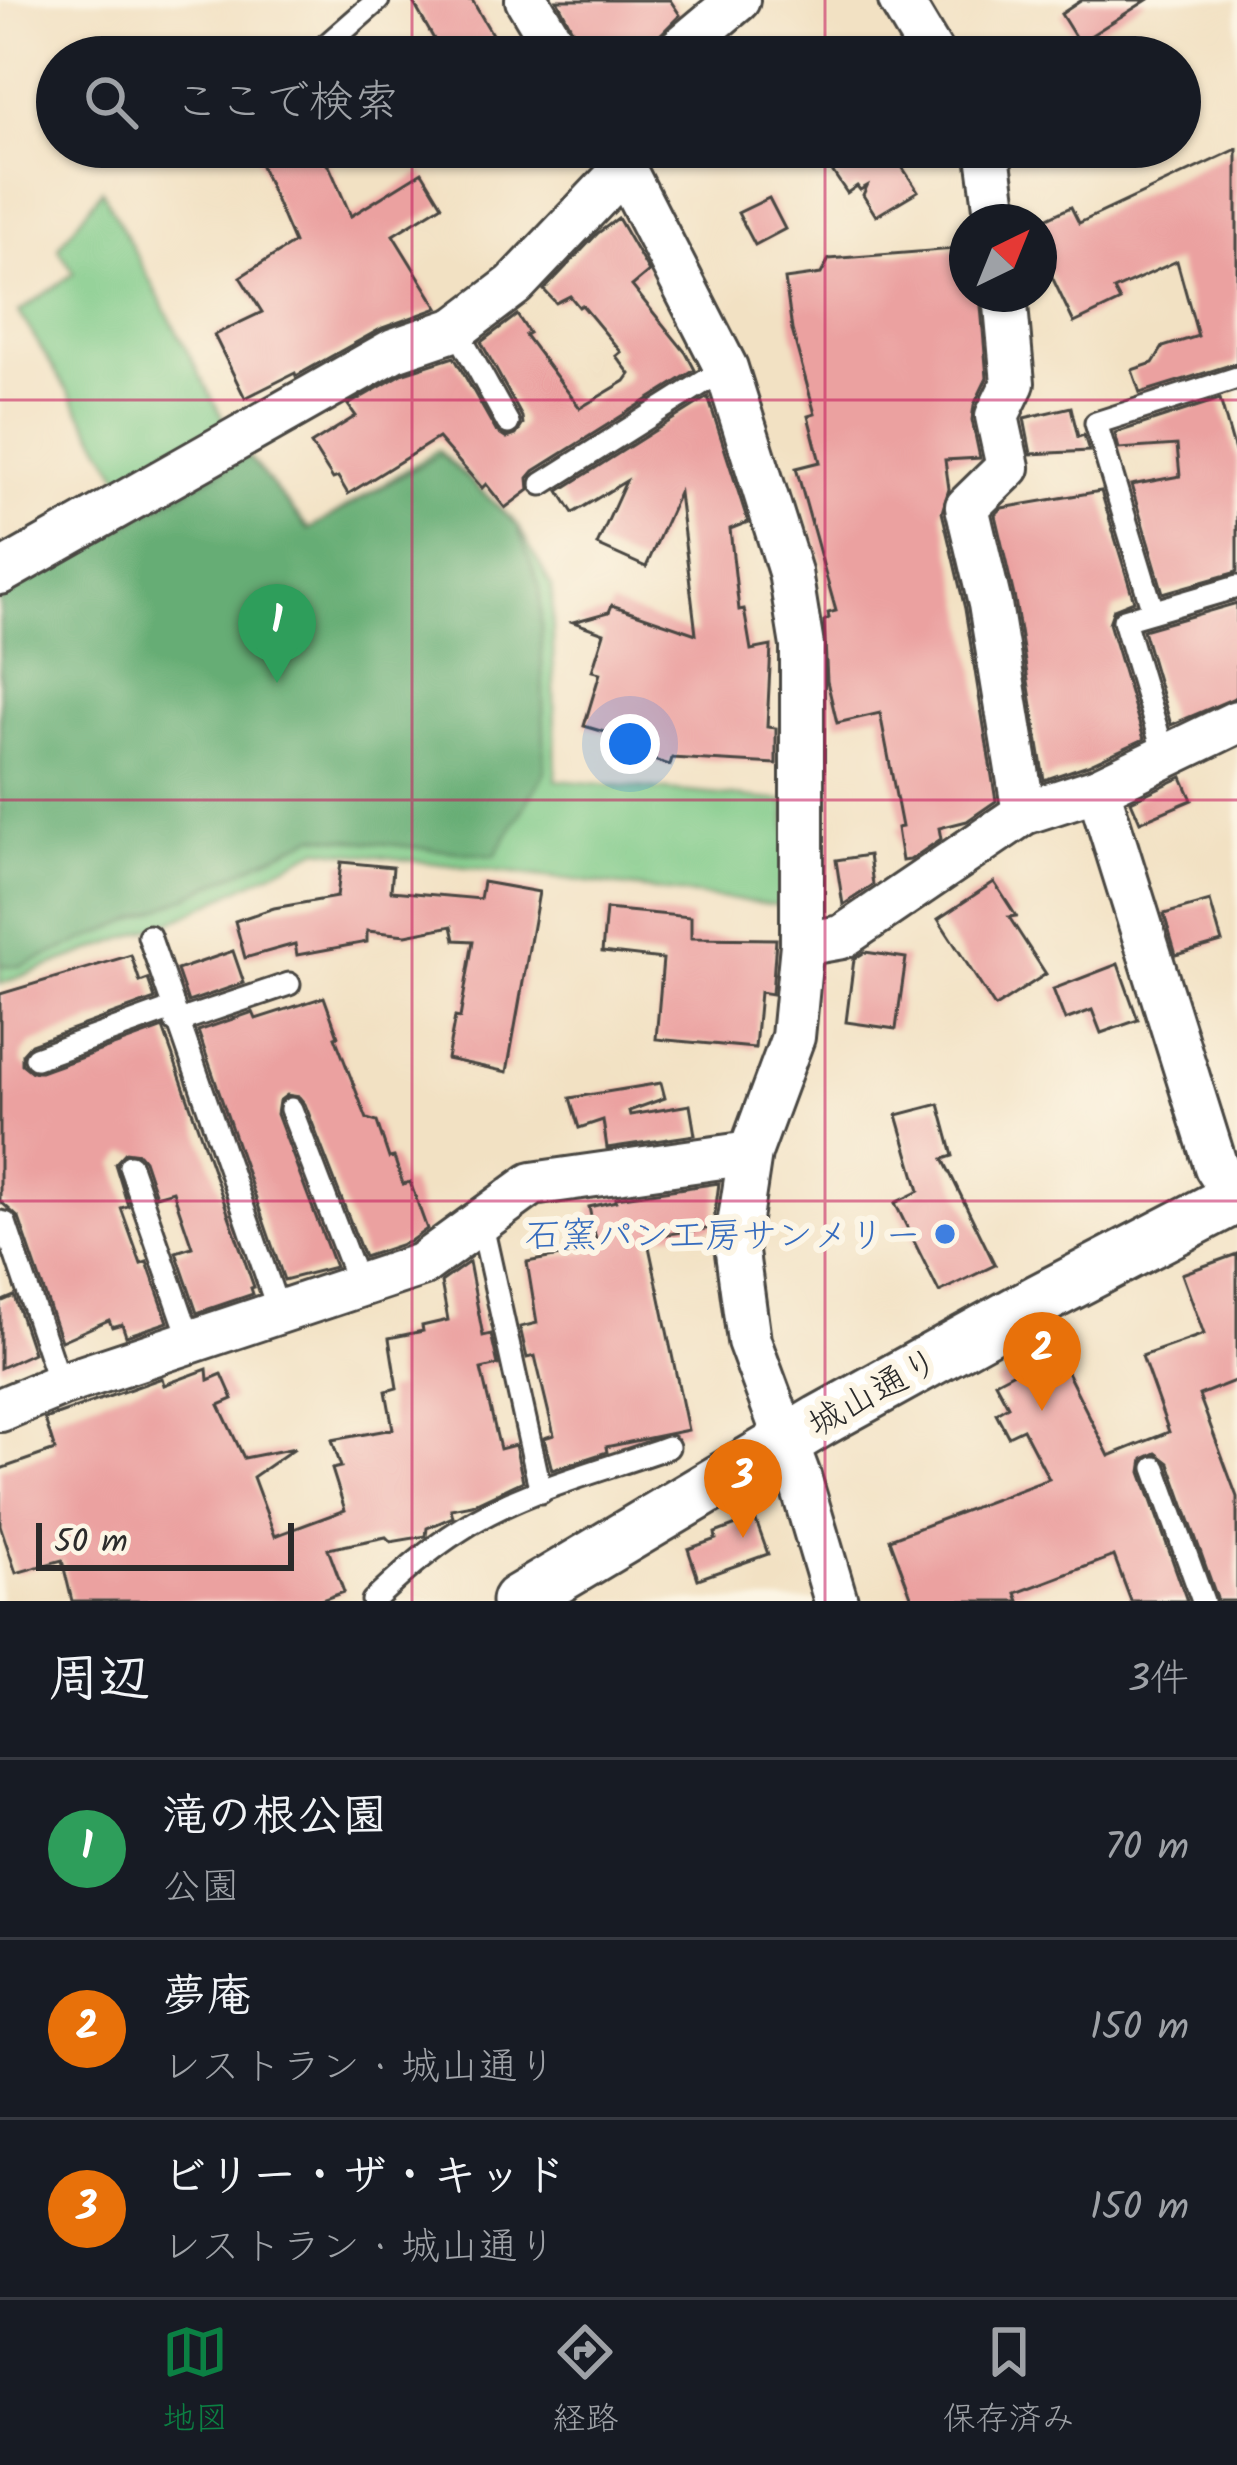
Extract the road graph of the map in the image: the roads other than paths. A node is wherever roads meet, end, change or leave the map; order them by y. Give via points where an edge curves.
1 (378, 0) edge
2 (527, 0) edge
3 (738, 0) edge
4 (900, 0) edge
5 (337, 36) edge
6 (548, 36) edge
7 (695, 36) edge
8 (921, 36) edge
9 (611, 168) edge
10 (624, 168) edge
11 (990, 168) edge
12 (995, 204) edge
13 (1007, 312) edge
14 (457, 329) junction
15 (726, 368) junction
16 (1237, 378) edge
17 (508, 423) dead end
18 (542, 484) dead end
19 (0, 573) edge
20 (1237, 587) edge
21 (1153, 611) junction
22 (1237, 722) edge
23 (1165, 757) junction
24 (1098, 790) junction
25 (1024, 813) junction
26 (149, 936) dead end
27 (802, 944) junction
28 (289, 985) dead end
29 (174, 1015) junction
30 (36, 1058) dead end
31 (290, 1109) dead end
32 (750, 1153) junction
33 (130, 1166) dead end
34 (1236, 1197) edge
35 (481, 1221) junction
36 (0, 1222) edge
37 (359, 1286) junction
38 (279, 1312) junction
39 (191, 1342) junction
40 (60, 1385) junction
41 (0, 1410) edge
42 (786, 1440) junction
43 (668, 1448) dead end
44 (1155, 1468) dead end
45 (541, 1492) junction
46 (373, 1601) edge
47 (518, 1601) edge
48 (836, 1601) edge
49 (1203, 1601) edge

1 - 5 lane
2 - 6 street
3 - 7 street
4 - 8 street
9 - 14 street via 514,285
10 - 15 street
11 - 12 street
13 - 25 street via 1013,383 998,416 1008,467 967,507
14 - 17 lane
14 - 19 street via 394,350
15 - 18 lane
15 - 27 street via 790,572 802,646
16 - 21 lane via 1096,423
20 - 21 lane
21 - 23 lane via 1124,620
22 - 23 street
23 - 24 street
24 - 25 street
24 - 34 street via 1216,1167
25 - 27 street via 842,938
26 - 29 lane
27 - 32 street via 793,1037
28 - 29 lane
29 - 30 lane
29 - 38 lane
31 - 37 lane
32 - 35 street via 532,1184
32 - 42 street via 736,1246 749,1341
33 - 39 lane
34 - 42 street, 城山通り
35 - 37 street via 421,1264
35 - 45 lane
36 - 40 lane
37 - 38 street
38 - 39 street
39 - 40 street
40 - 41 street
42 - 47 street, 城山通り
42 - 48 street
43 - 45 lane
44 - 49 lane
45 - 46 lane via 464,1527

